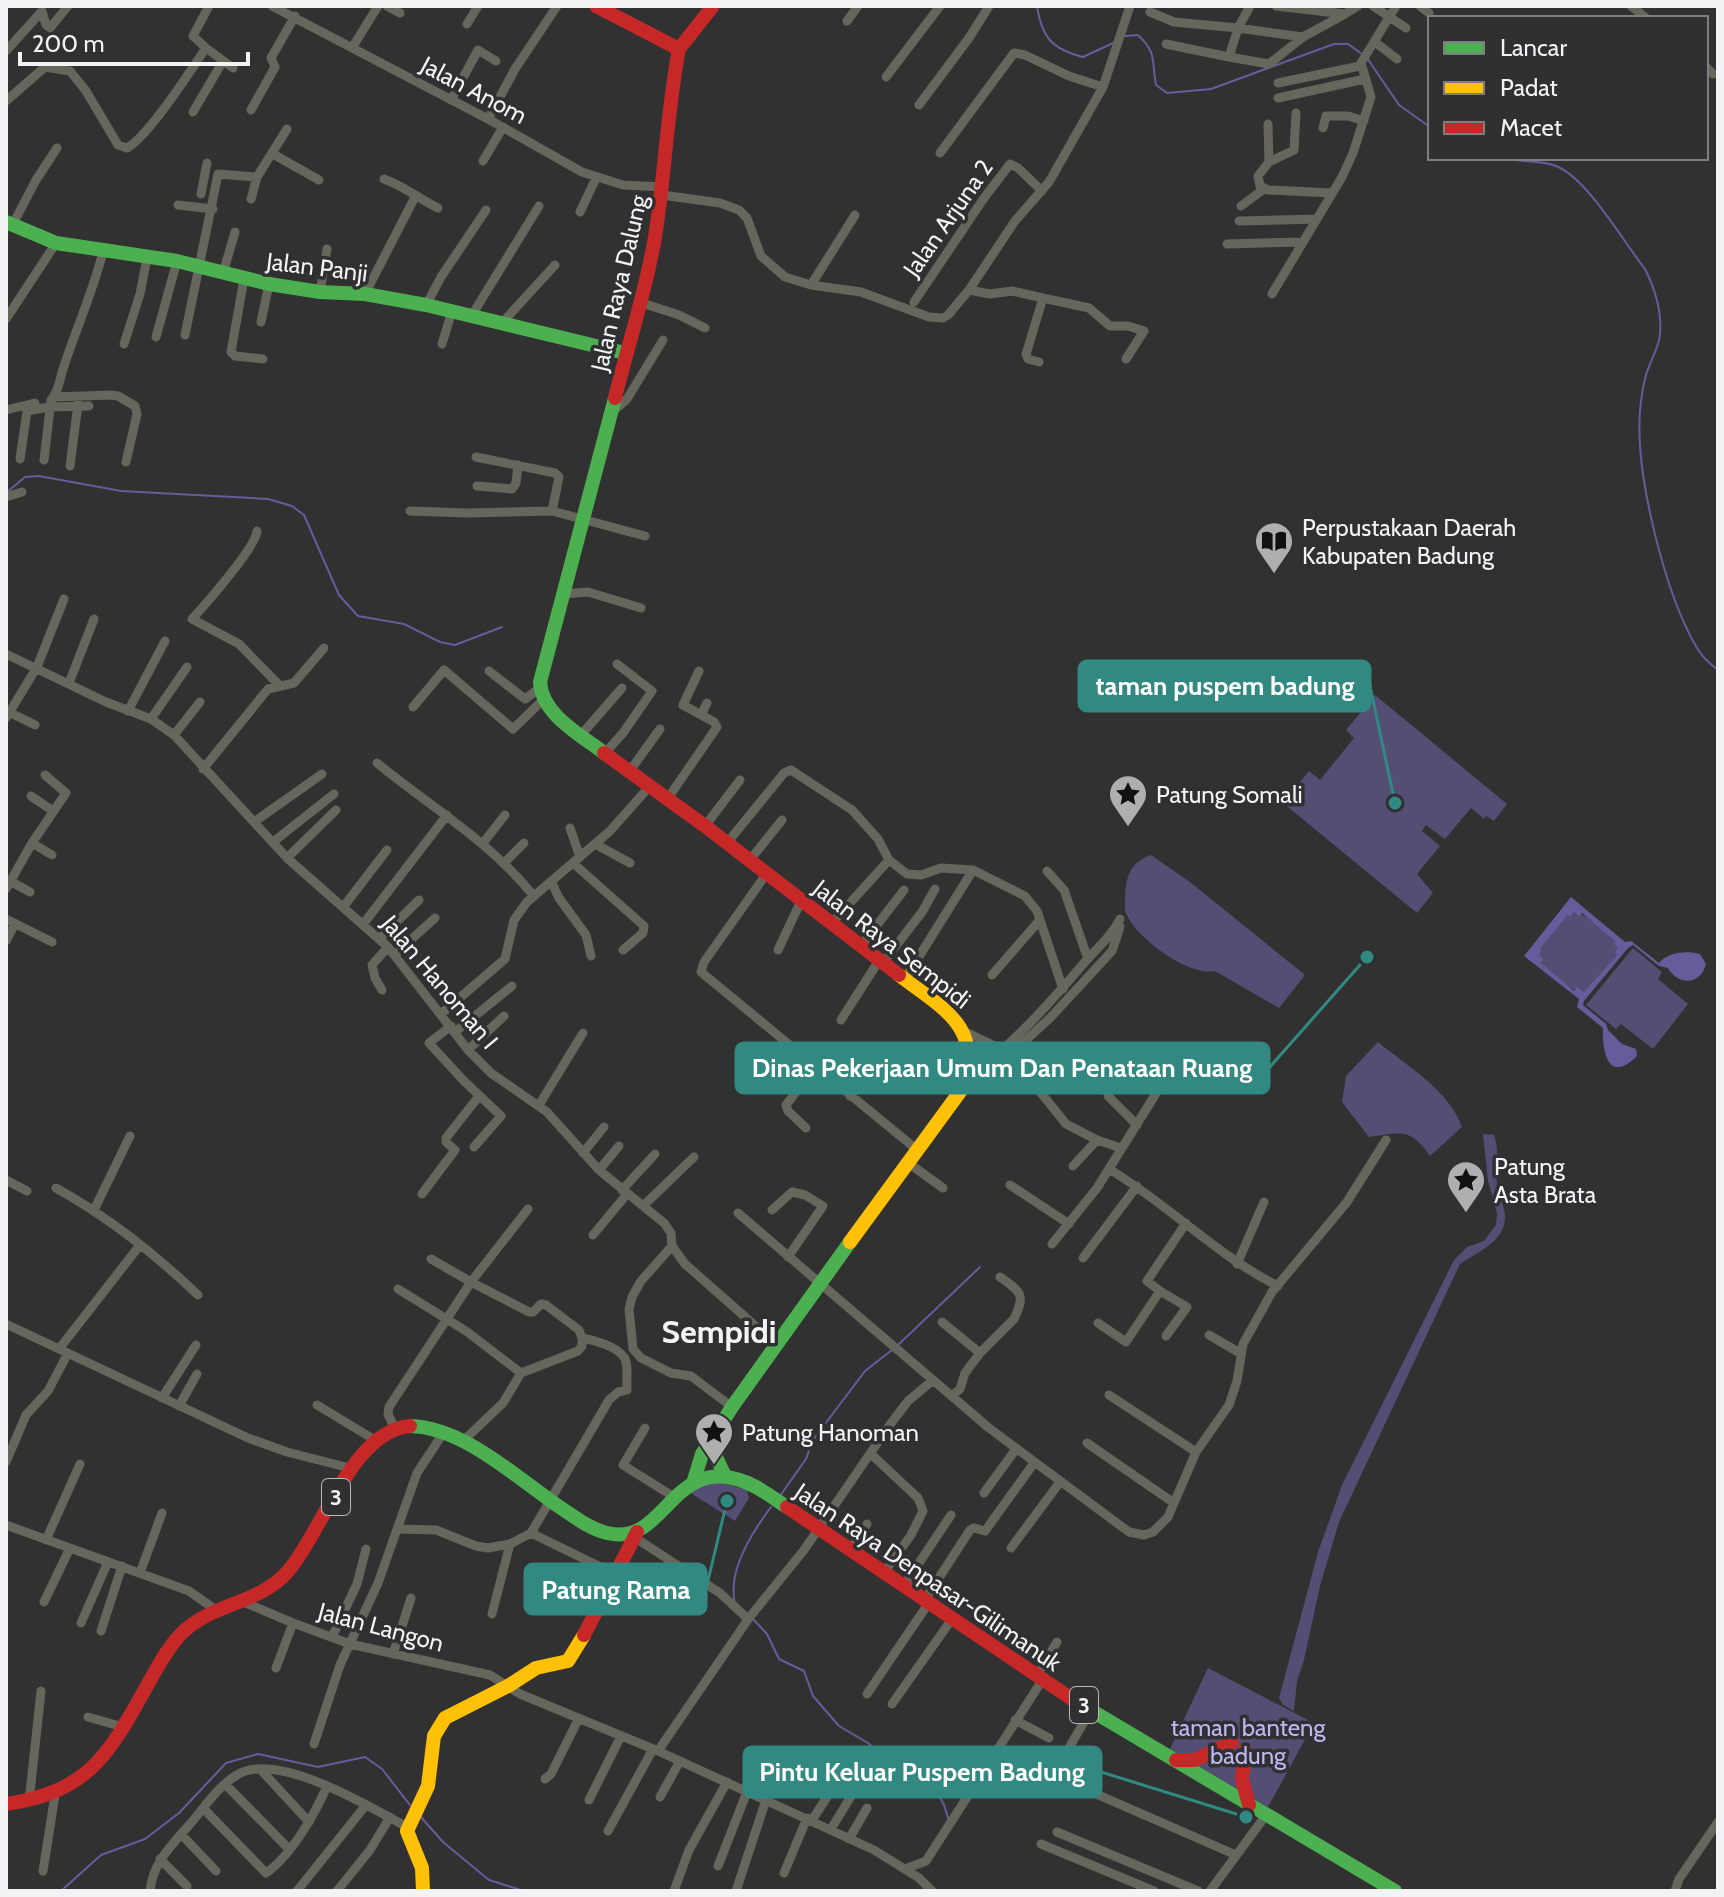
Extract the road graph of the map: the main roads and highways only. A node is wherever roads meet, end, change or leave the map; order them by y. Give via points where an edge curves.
1 (596, 6) edge
2 (713, 6) edge
3 (679, 49) junction
4 (9, 223) edge
5 (625, 353) junction
6 (542, 694) joint
7 (712, 1438) junction
8 (725, 1476) junction
9 (694, 1480) junction
10 (635, 1534) junction
11 (1232, 1742) dead end
12 (1245, 1750) dead end
13 (1170, 1759) junction
14 (6, 1804) edge
15 (1249, 1805) junction
16 (423, 1891) edge
17 (1395, 1891) edge

1 - 3 main road
2 - 3 main road, Jalan Raya Dalung
3 - 5 main road, Jalan Raya Dalung via 654,243
4 - 5 main road, Jalan Panji via 56,243 177,261 269,284 426,305
5 - 6 main road, Jalan Raya Dalung via 542,667
6 - 7 main road, Jalan Raya Sempidi via 581,735 905,979 968,1033 967,1078 956,1098
7 - 8 main road
7 - 9 main road
8 - 9 main road
8 - 13 main road, Jalan Raya Denpasar-Gilimanuk / 3 via 746,1482 819,1527
9 - 10 main road
10 - 14 main road, 3 via 599,1530 444,1432 418,1425 395,1429 375,1440 292,1567 273,1587 246,1603 196,1620 172,1645 92,1770 55,1795
10 - 16 main road via 568,1661 536,1668 439,1725 428,1786 409,1823 409,1840 423,1869
11 - 13 main road via 1195,1760
12 - 15 main road via 1242,1779
13 - 15 main road, Jalan Raya Denpasar-Gilimanuk / 3
15 - 17 main road, Jalan Raya Denpasar-Gilimanuk / 3

